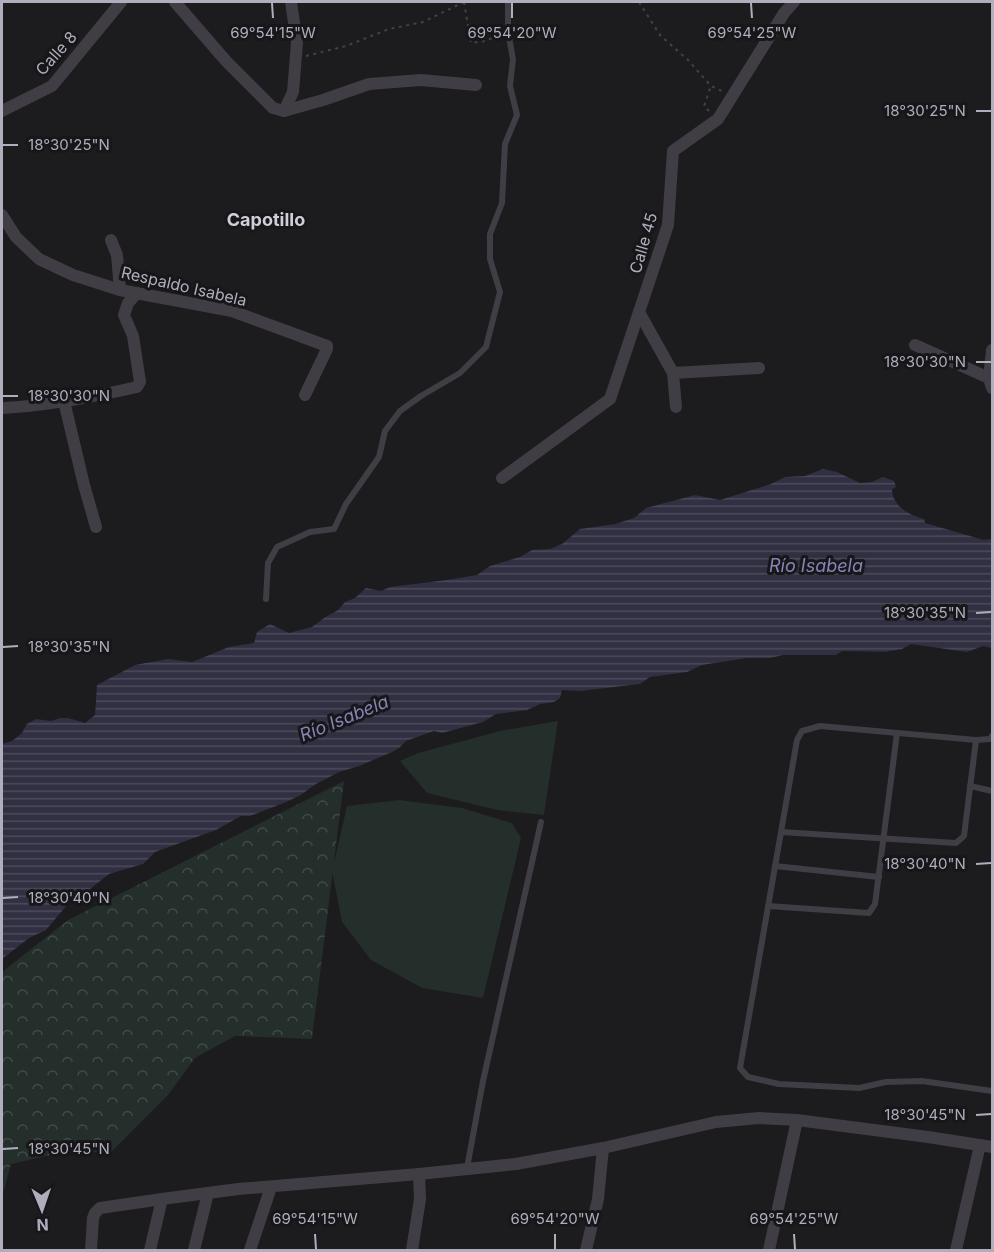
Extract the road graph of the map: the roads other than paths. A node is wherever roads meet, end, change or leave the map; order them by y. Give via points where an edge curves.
1 (121, 2) edge
2 (175, 2) edge
3 (291, 2) edge
4 (508, 2) edge
5 (794, 2) edge
6 (476, 85) dead end
7 (2, 111) edge
8 (284, 111) junction
9 (2, 215) edge
10 (111, 240) dead end
11 (120, 290) junction
12 (137, 293) junction
13 (639, 312) junction
14 (915, 345) dead end
15 (993, 350) edge
16 (759, 368) dead end
17 (673, 373) junction
18 (991, 383) edge
19 (305, 395) dead end
20 (64, 400) junction
21 (676, 407) dead end
22 (2, 408) edge
23 (502, 478) dead end
24 (96, 527) dead end
25 (266, 599) dead end
26 (897, 733) junction
27 (993, 736) edge
28 (976, 740) junction
29 (970, 786) junction
30 (993, 791) edge
31 (541, 822) dead end
32 (782, 832) junction
33 (883, 838) junction
34 (775, 866) junction
35 (879, 877) junction
36 (768, 906) junction
37 (993, 1091) edge
38 (797, 1120) junction
39 (986, 1146) edge
40 (603, 1148) junction
41 (467, 1169) junction
42 (418, 1174) junction
43 (271, 1187) junction
44 (208, 1194) junction
45 (162, 1198) junction
46 (91, 1251) edge
47 (150, 1251) edge
48 (194, 1251) edge
49 (250, 1251) edge
50 (412, 1251) edge
51 (586, 1251) edge
52 (769, 1251) edge
53 (956, 1251) edge

1 - 7 street, Calle 8 via 52,86
2 - 8 street via 273,108
3 - 8 street via 297,43 293,92
4 - 25 lane via 513,58 510,86 517,115 505,144 502,203 490,234 490,259 500,292 486,347 460,373 400,411 385,431 379,458 346,504 334,529 310,532 277,547 268,563
5 - 13 street, Calle 45 via 718,119 673,151 668,225
6 - 8 street via 420,80 369,84
9 - 11 street, Respaldo Isabela via 16,237 39,259
10 - 11 street via 117,255
11 - 12 street, Respaldo Isabela
12 - 19 street, Respaldo Isabela via 232,311 327,346
12 - 20 street via 124,315 133,336 137,387
13 - 17 street
13 - 23 street, Calle 45 via 610,399
14 - 18 street
15 - 18 street
16 - 17 street
17 - 21 street
20 - 22 street
20 - 24 street
26 - 28 lane
26 - 32 lane via 820,726 802,731 797,740
26 - 33 lane
27 - 28 lane
28 - 29 lane
29 - 30 lane
29 - 33 lane via 964,836 956,843
31 - 41 lane
32 - 33 lane
32 - 34 lane
33 - 35 lane
34 - 35 lane
34 - 36 lane
35 - 36 lane via 875,904 869,913
36 - 37 lane via 740,1068 748,1077 779,1084 859,1088 921,1081
38 - 39 street
38 - 40 street via 716,1122
38 - 52 street
39 - 53 street
40 - 41 street
40 - 51 street via 598,1199
41 - 42 street
42 - 43 street
42 - 50 street via 420,1199
43 - 44 street
43 - 49 street
44 - 45 street
44 - 48 street
45 - 46 street via 100,1208 93,1218
45 - 47 street

